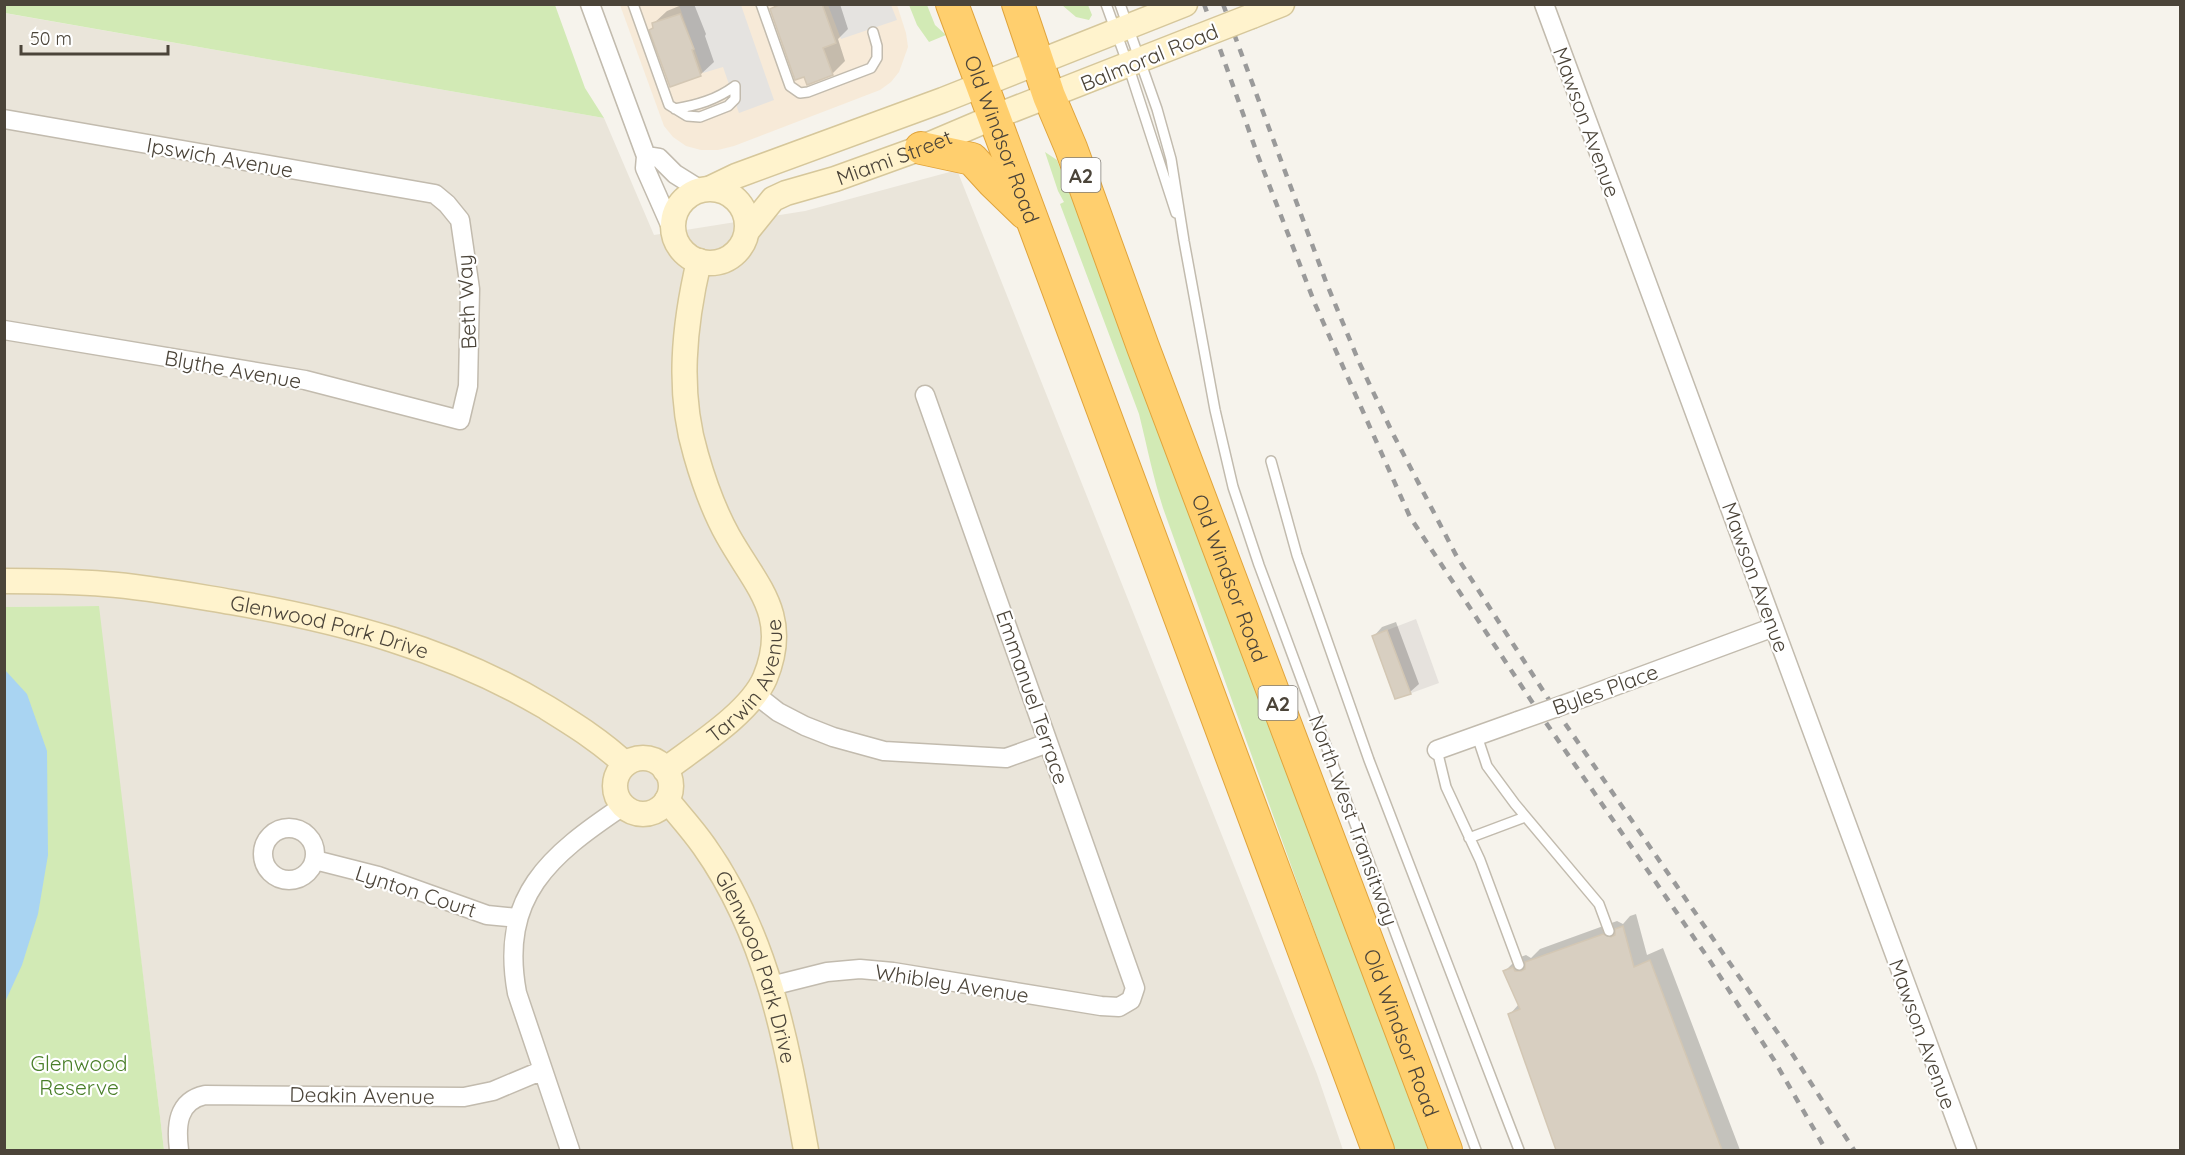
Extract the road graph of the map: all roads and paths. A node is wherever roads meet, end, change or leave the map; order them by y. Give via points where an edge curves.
1 (590, 4) edge
2 (633, 4) edge
3 (761, 4) edge
4 (952, 4) edge
5 (1018, 4) edge
6 (1106, 4) edge
7 (1120, 4) edge
8 (1282, 4) edge
9 (1544, 4) edge
10 (1183, 5) edge
11 (1122, 29) junction
12 (873, 32) dead end
13 (1134, 62) junction
14 (1038, 63) junction
15 (981, 85) junction
16 (735, 86) dead end
17 (1049, 96) junction
18 (994, 117) junction
19 (4, 119) edge
20 (921, 148) junction
21 (646, 156) junction
22 (705, 189) junction
23 (435, 194) joint
24 (1030, 218) junction
25 (672, 229) junction
26 (748, 230) junction
27 (699, 261) junction
28 (4, 330) edge
29 (925, 395) dead end
30 (460, 420) joint
31 (1271, 461) dead end
32 (4, 581) edge
33 (1774, 627) junction
34 (755, 694) junction
35 (1477, 736) junction
36 (1048, 743) junction
37 (1437, 750) joint
38 (625, 764) junction
39 (665, 770) junction
40 (667, 800) junction
41 (623, 806) junction
42 (1525, 816) junction
43 (1469, 838) junction
44 (315, 860) dead end
45 (517, 918) junction
46 (1609, 932) dead end
47 (1519, 965) dead end
48 (771, 986) junction
49 (1131, 1000) joint
50 (543, 1070) junction
51 (179, 1150) edge
52 (570, 1150) edge
53 (806, 1150) edge
54 (1378, 1150) edge
55 (1446, 1150) edge
56 (1476, 1150) edge
57 (1519, 1150) edge
58 (1967, 1150) edge

1 - 21 street
2 - 16 lane via 665,99 675,109 687,116 700,117 728,106 735,99
3 - 12 lane via 790,86 800,93 871,68 877,58
4 - 15 highway, Old Windsor Road
5 - 14 highway, Old Windsor Road / A2
6 - 11 lane, North West Transitway
7 - 11 lane, North West Transitway
8 - 13 street, Balmoral Road, bridge
9 - 33 street, Mawson Avenue
10 - 11 street, Balmoral Road
11 - 13 lane, North West Transitway
11 - 14 street, Balmoral Road
13 - 17 street, Balmoral Road
13 - 56 lane, North West Transitway via 1171,159 1215,410 1233,487
14 - 15 street, Balmoral Road
14 - 17 highway, Old Windsor Road / A2
15 - 18 highway, Old Windsor Road
15 - 22 street, Miami Street
17 - 18 street, Miami Street
17 - 55 highway, Old Windsor Road / A2
18 - 20 street, Miami Street
18 - 24 highway, Old Windsor Road
19 - 23 street, Ipswich Avenue
20 - 24 highway via 972,159
20 - 26 street, Miami Street via 773,199
21 - 22 street via 659,158 675,174
21 - 25 street via 645,168
22 - 25 street via 687,196 678,206
22 - 26 street via 723,190 742,204
23 - 30 street, Beth Way via 460,220 470,289 468,386
24 - 54 highway, Old Windsor Road
25 - 27 street via 681,249
26 - 27 street via 744,243 725,260
27 - 34 street, Tarwin Avenue via 687,322 684,379 688,419 712,501 770,608 774,642 767,670
28 - 30 street, Blythe Avenue via 305,380
29 - 36 street, Emmanuel Terrace
31 - 57 lane via 1297,555 1369,760
32 - 38 street, Glenwood Park Drive via 93,583 164,591 315,618 385,636 504,684 591,735
33 - 35 street, Byles Place, bridge
33 - 58 street, Mawson Avenue
34 - 36 street via 805,726 884,751 1006,758
34 - 39 street, Tarwin Avenue via 732,718
35 - 37 street, Byles Place
35 - 42 lane via 1487,766
36 - 49 street, Emmanuel Terrace via 1131,974 1135,988
37 - 43 lane via 1446,787
38 - 39 street via 651,760
38 - 41 street via 615,780
39 - 40 street via 670,785
40 - 41 street via 646,814
40 - 48 street, Glenwood Park Drive via 715,863 742,914
41 - 45 street via 552,861 531,889
42 - 43 lane
42 - 46 lane via 1599,904
43 - 47 lane
44 - 45 street, Lynton Court via 378,876 488,915
45 - 50 street via 514,979
48 - 49 street, Whibley Avenue via 827,972 860,969 1101,1006 1119,1007
48 - 53 street, Glenwood Park Drive
50 - 51 street, Deakin Avenue via 493,1091 464,1096 197,1096 182,1108 177,1131
50 - 52 street

